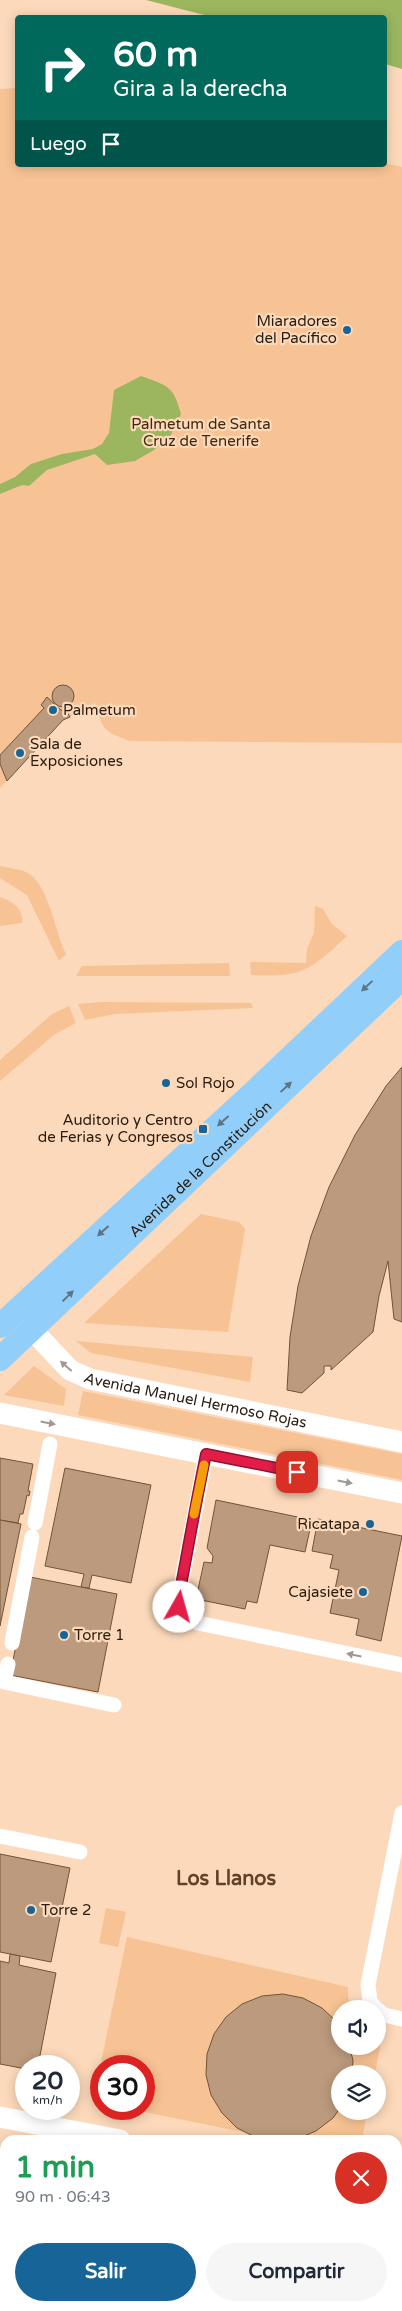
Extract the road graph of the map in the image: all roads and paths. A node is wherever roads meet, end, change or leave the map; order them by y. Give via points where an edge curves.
1 (402, 952) edge
2 (402, 978) edge
3 (8, 1319) edge
4 (32, 1330) junction
5 (0, 1359) edge
6 (0, 1413) edge
7 (402, 1442) edge
8 (50, 1444) dead end
9 (206, 1454) junction
10 (402, 1493) edge
11 (12, 1643) dead end
12 (8, 1664) dead end
13 (402, 1665) edge
14 (114, 1705) dead end
15 (402, 1813) edge
16 (0, 1836) edge
17 (80, 1852) dead end
18 (370, 2000) edge
19 (386, 2015) edge
20 (402, 2019) edge
21 (0, 2117) edge
22 (94, 2135) edge

1 -> 3 main road, Avenida de la Constitución
4 -> 2 main road, Avenida de la Constitución
3 - 4 street, Avenida Manuel Hermoso Rojas
4 - 5 main road, Avenida de la Constitución
7 -> 4 street, Avenida Manuel Hermoso Rojas via 90,1379 70,1370
6 -> 9 street
8 - 11 street
9 -> 10 street
13 -> 9 street via 198,1623 185,1617 179,1607 179,1596
12 - 14 street via 4,1682
15 - 18 street via 368,1985
16 - 17 street
19 - 20 street
21 - 22 street

